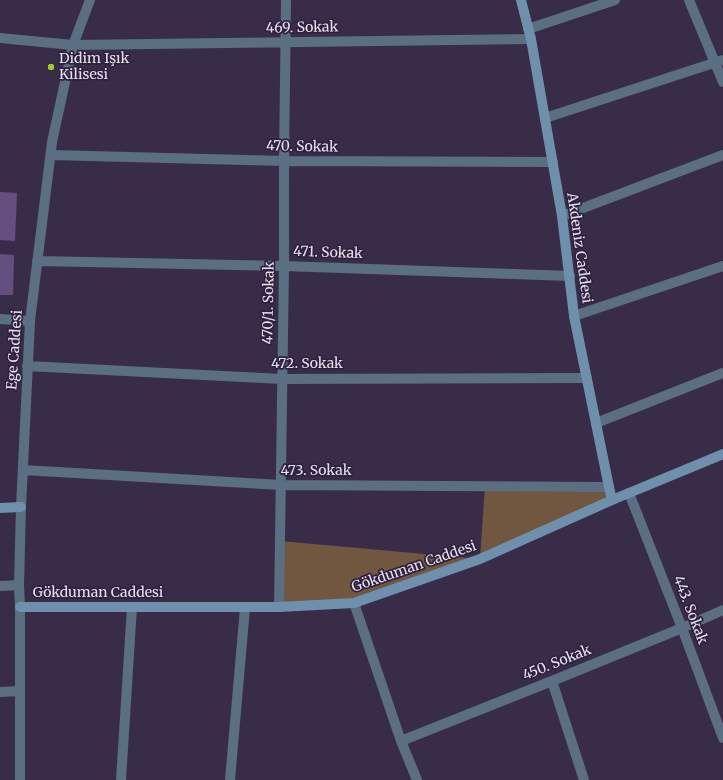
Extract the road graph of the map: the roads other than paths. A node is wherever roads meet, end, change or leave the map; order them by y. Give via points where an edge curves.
1 (90, 0) edge
2 (286, 0) edge
3 (520, 0) edge
4 (615, 0) edge
5 (689, 0) edge
6 (530, 34) junction
7 (0, 38) edge
8 (285, 42) junction
9 (73, 45) junction
10 (719, 62) edge
11 (723, 82) edge
12 (545, 118) junction
13 (51, 155) junction
14 (723, 155) edge
15 (284, 161) junction
16 (553, 162) junction
17 (562, 216) junction
18 (37, 261) junction
19 (284, 266) junction
20 (723, 266) edge
21 (570, 276) junction
22 (574, 316) junction
23 (0, 319) edge
24 (30, 321) junction
25 (28, 366) junction
26 (723, 373) edge
27 (587, 378) junction
28 (282, 379) junction
29 (596, 423) junction
30 (723, 454) edge
31 (23, 470) junction
32 (281, 485) junction
33 (609, 486) junction
34 (629, 493) junction
35 (612, 500) junction
36 (21, 507) junction
37 (0, 508) edge
38 (19, 585) junction
39 (0, 586) edge
40 (354, 603) junction
41 (20, 607) junction
42 (132, 607) junction
43 (279, 607) junction
44 (245, 608) junction
45 (723, 610) edge
46 (682, 628) junction
47 (552, 681) junction
48 (20, 691) junction
49 (0, 692) edge
50 (723, 738) edge
51 (401, 741) junction
52 (20, 780) edge
53 (122, 780) edge
54 (230, 780) edge
55 (417, 780) edge
56 (584, 780) edge

1 - 9 street, Ege Caddesi
2 - 8 street, 470/1. Sokak
3 - 6 street, Akdeniz Caddesi
4 - 6 street, 469. Sokak
5 - 10 street
6 - 8 street, 469. Sokak
6 - 12 street, Akdeniz Caddesi
7 - 9 street, 469. Sokak
8 - 9 street, 469. Sokak
8 - 15 street, 470/1. Sokak
9 - 13 street, Ege Caddesi
10 - 11 street
10 - 12 street
12 - 16 street, Akdeniz Caddesi
13 - 15 street, 470. Sokak
13 - 18 street, Ege Caddesi
14 - 17 street
15 - 16 street, 470. Sokak
15 - 19 street, 470/1. Sokak
16 - 17 street, Akdeniz Caddesi
17 - 21 street, Akdeniz Caddesi
18 - 19 street, 471. Sokak
18 - 24 street, Ege Caddesi
19 - 21 street, 471. Sokak
19 - 28 street, 470/1. Sokak
20 - 22 street
21 - 22 street, Akdeniz Caddesi
22 - 27 street, Akdeniz Caddesi
23 - 24 street
24 - 25 street, Ege Caddesi
25 - 28 street, 472. Sokak
25 - 31 street, Ege Caddesi
26 - 29 street
27 - 28 street, 472. Sokak
27 - 29 street, Akdeniz Caddesi
28 - 32 street, 470/1. Sokak
29 - 33 street, Akdeniz Caddesi
30 - 34 street, Gökduman Caddesi
31 - 32 street, 473. Sokak
31 - 36 street, Ege Caddesi
32 - 33 street, 473. Sokak
32 - 43 street, 470/1. Sokak
33 - 35 street, Akdeniz Caddesi
34 - 35 street, Gökduman Caddesi
34 - 46 street, 443. Sokak
35 - 40 street, Gökduman Caddesi via 480,559
36 - 37 street
36 - 38 street, Ege Caddesi
38 - 39 street
38 - 41 street, Ege Caddesi
40 - 43 street, Gökduman Caddesi
40 - 51 street
41 - 42 street, Gökduman Caddesi
41 - 48 street, Ege Caddesi
42 - 44 street, Gökduman Caddesi
42 - 53 street
43 - 44 street, Gökduman Caddesi
44 - 54 street
45 - 46 street, 450. Sokak
46 - 47 street, 450. Sokak
46 - 50 street, 443. Sokak
47 - 51 street, 450. Sokak
47 - 56 street
48 - 49 street
48 - 52 street, Ege Caddesi
51 - 55 street

